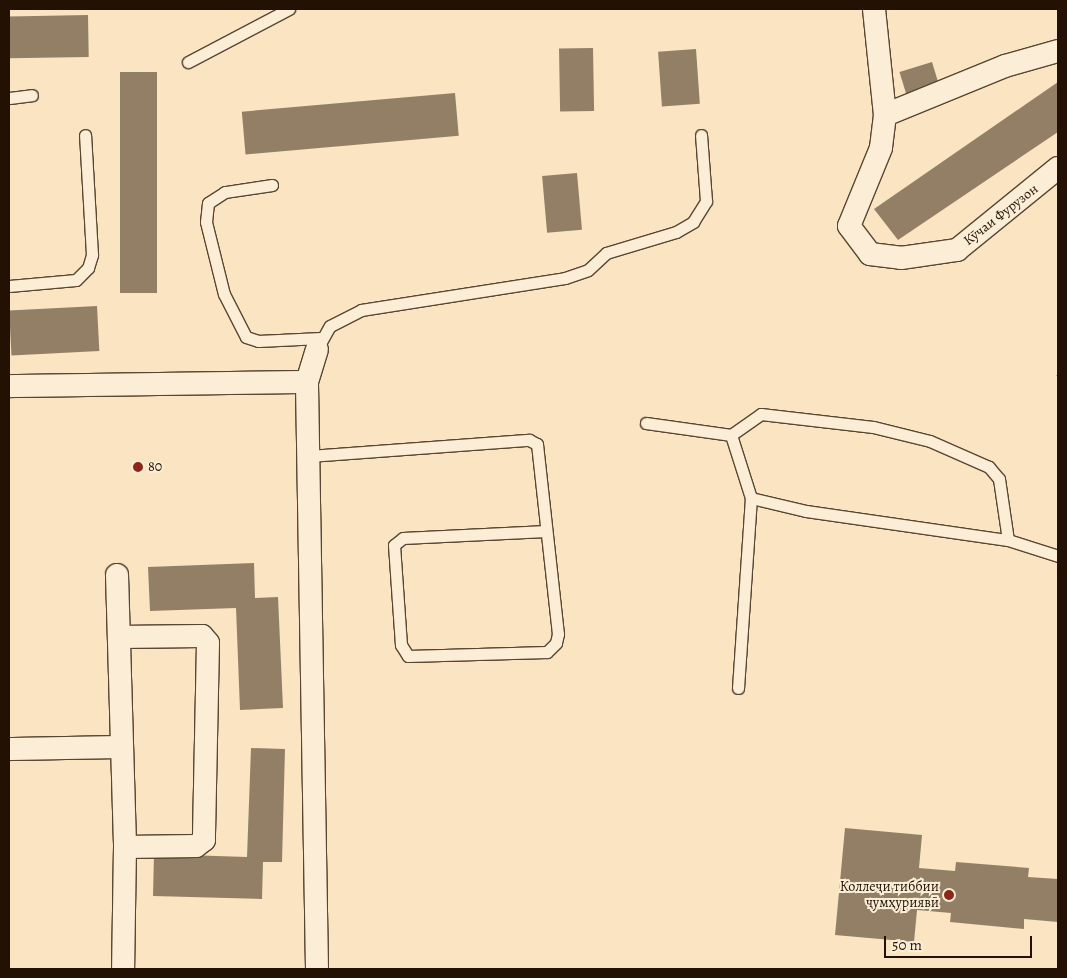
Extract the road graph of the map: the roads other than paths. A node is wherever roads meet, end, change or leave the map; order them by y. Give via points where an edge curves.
1 (289, 9) edge
2 (874, 9) edge
3 (1058, 51) edge
4 (188, 62) dead end
5 (32, 95) dead end
6 (9, 98) edge
7 (885, 115) junction
8 (84, 135) dead end
9 (701, 135) dead end
10 (1058, 168) edge
11 (272, 185) dead end
12 (9, 286) edge
13 (319, 344) junction
14 (308, 382) junction
15 (9, 386) edge
16 (646, 423) dead end
17 (731, 435) junction
18 (309, 456) junction
19 (752, 498) junction
20 (546, 531) junction
21 (1008, 540) junction
22 (1058, 556) edge
23 (117, 575) dead end
24 (119, 637) junction
25 (738, 688) dead end
26 (122, 747) junction
27 (9, 749) edge
28 (125, 847) junction
29 (123, 969) edge
30 (317, 969) edge

1 - 4 lane
2 - 7 street, Кӯчаи Фурузон
3 - 7 street via 1004,66
5 - 6 lane
7 - 10 street, Кӯчаи Фурузон via 881,148 849,226 870,254 901,258 957,250
8 - 12 lane via 92,254 88,268 76,280
9 - 13 lane via 706,201 692,222 676,232 606,253 588,270 565,278 361,310 334,322
11 - 13 lane via 226,192 208,203 206,222 224,294 246,337 258,342
13 - 14 street
14 - 15 street
14 - 18 street
16 - 17 lane
17 - 19 lane
17 - 21 lane via 761,414 873,427 930,441 989,467 999,479
18 - 20 lane via 529,440 536,444
18 - 30 street
19 - 21 lane via 806,511
19 - 25 lane
20 - 20 lane via 558,634 547,652 408,656 402,645 394,545 403,538
21 - 22 lane
23 - 24 street
24 - 26 street
24 - 28 street via 202,636 208,643 204,840 196,846
26 - 27 street
26 - 28 street
28 - 29 street

